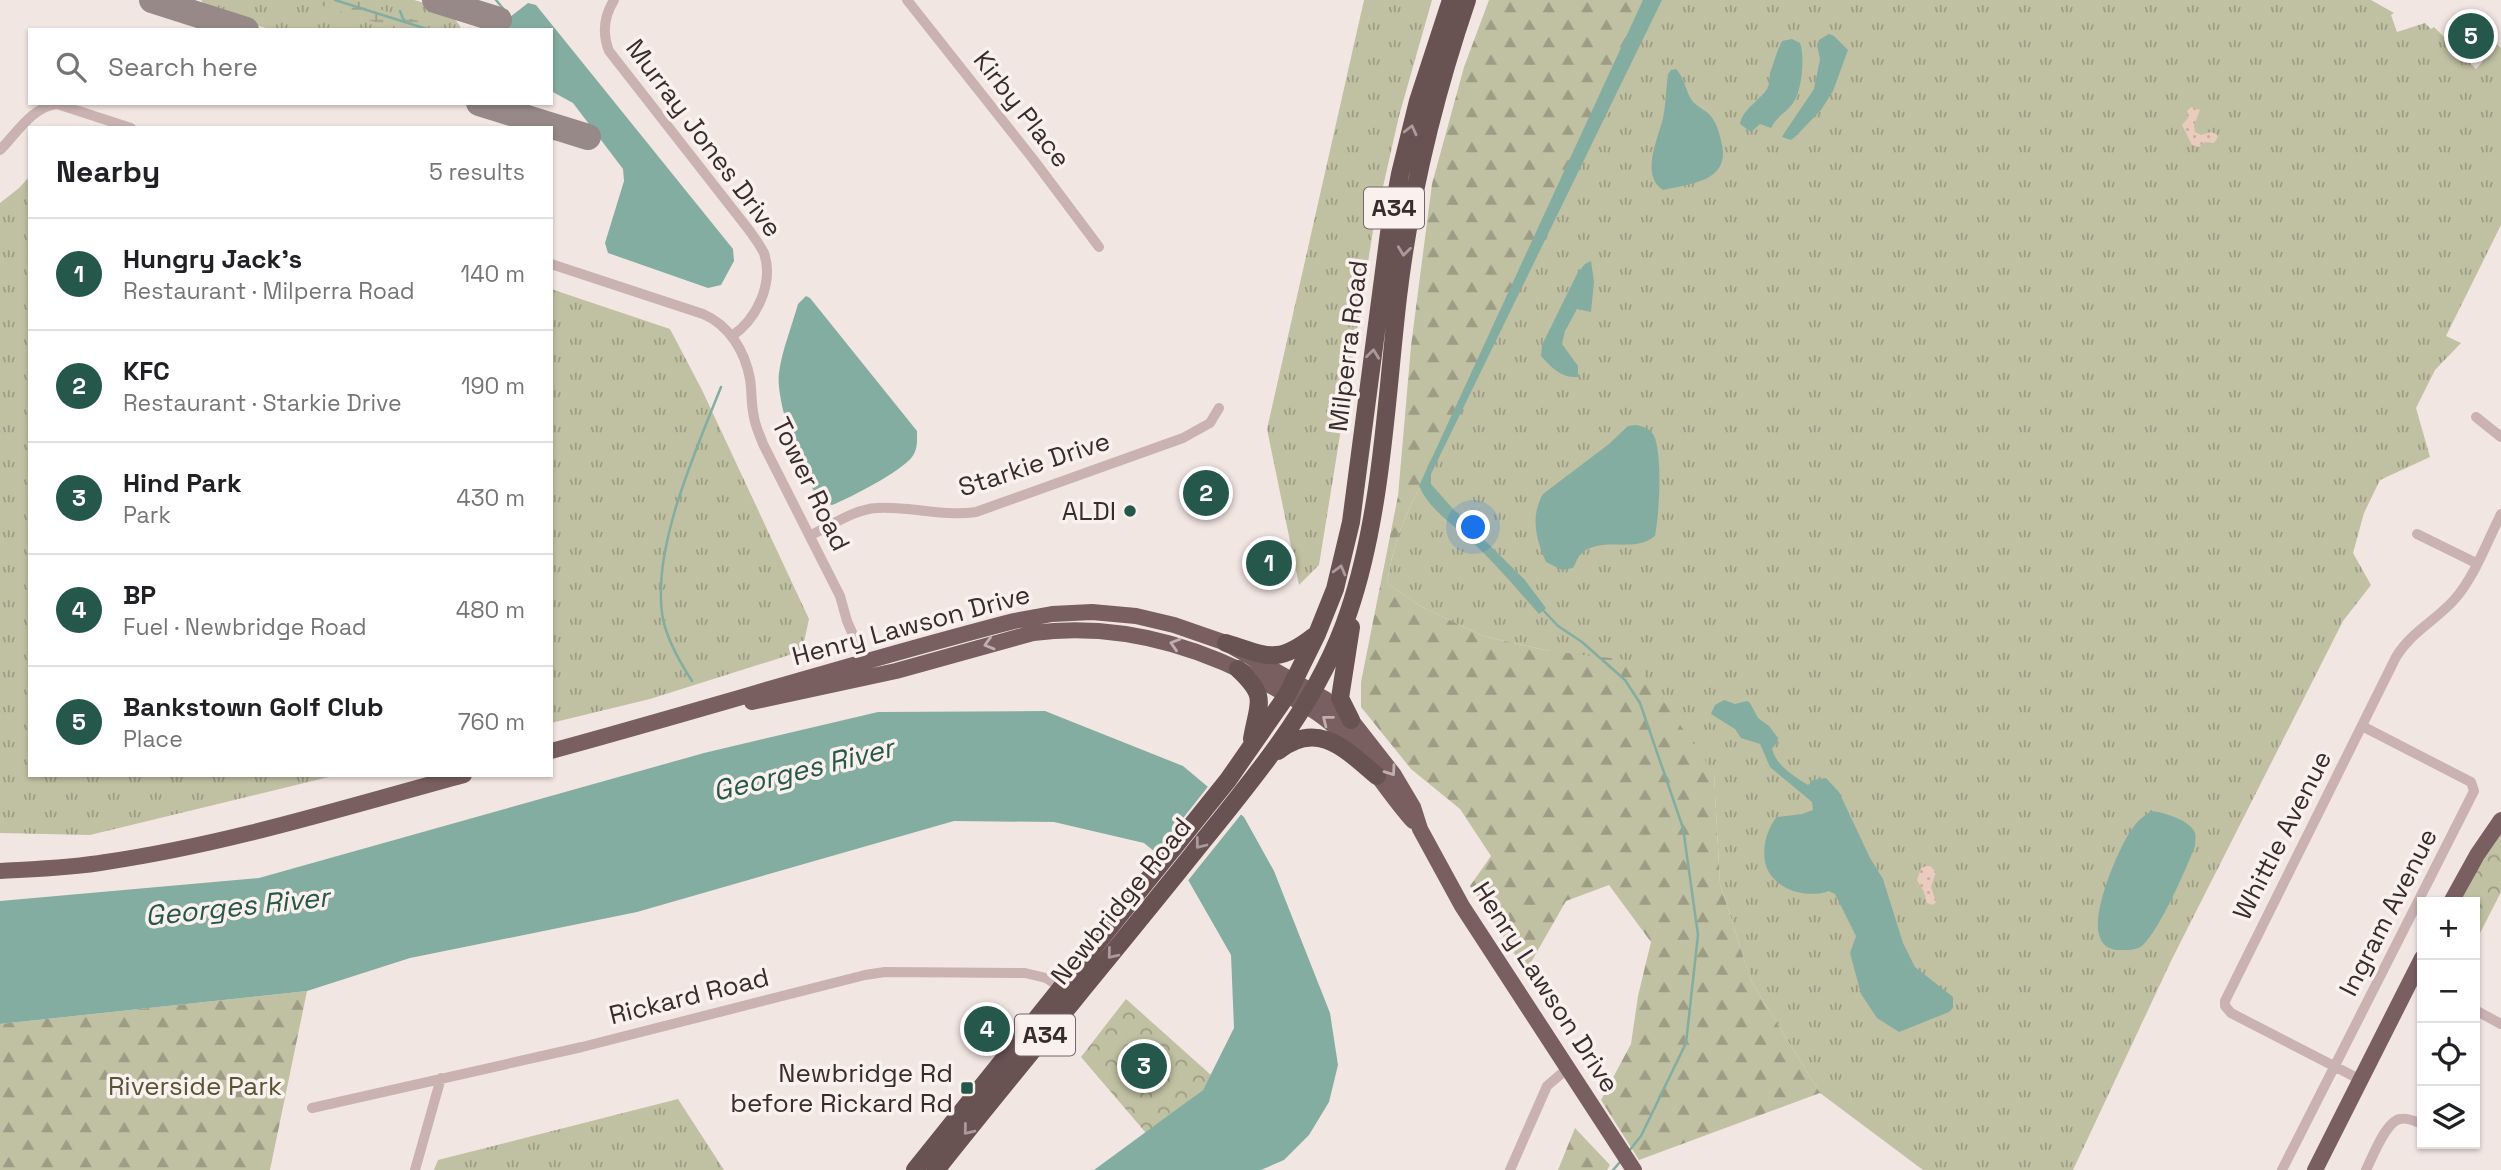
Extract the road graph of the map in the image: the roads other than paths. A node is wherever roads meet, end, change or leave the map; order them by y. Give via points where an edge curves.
1 (614, 0) edge
2 (907, 0) edge
3 (1451, 0) edge
4 (1467, 0) edge
5 (50, 105) edge
6 (60, 105) edge
7 (125, 126) edge
8 (0, 150) edge
9 (1099, 247) dead end
10 (553, 265) edge
11 (732, 336) junction
12 (1219, 408) dead end
13 (2476, 416) dead end
14 (2501, 437) edge
15 (2501, 514) edge
16 (2417, 534) dead end
17 (811, 535) junction
18 (2476, 564) junction
19 (1361, 569) junction
20 (1317, 634) junction
21 (1226, 643) junction
22 (1238, 668) junction
23 (868, 670) junction
24 (1291, 689) junction
25 (1309, 699) junction
26 (1351, 720) junction
27 (2362, 726) junction
28 (1251, 749) junction
29 (553, 750) edge
30 (1264, 764) junction
31 (1377, 776) junction
32 (457, 777) edge
33 (2501, 820) edge
34 (1420, 829) junction
35 (0, 871) edge
36 (2454, 897) edge
37 (2417, 982) edge
38 (1069, 993) junction
39 (2480, 1013) edge
40 (2501, 1024) edge
41 (2334, 1066) junction
42 (1568, 1068) junction
43 (441, 1078) junction
44 (2361, 1080) junction
45 (312, 1108) dead end
46 (2417, 1123) edge
47 (415, 1170) edge
48 (915, 1170) edge
49 (936, 1170) edge
50 (1510, 1170) edge
51 (1634, 1170) edge
52 (2282, 1170) edge
53 (2315, 1170) edge
54 (2366, 1170) edge

1 - 11 street, Murray Jones Drive via 604,27 609,51 764,255 766,280 755,313
2 - 9 street, Kirby Place
20 -> 3 highway, Milperra Road / A34 via 1335,589 1351,522 1400,174 1418,100
4 -> 19 highway, Milperra Road / A34 via 1427,131 1408,224 1373,515
5 - 8 street
6 - 7 street
10 - 11 street, Tower Road via 703,314
11 - 17 street, Tower Road via 747,367 754,420 763,444
12 - 17 street, Starkie Drive via 1210,423 1184,438 976,512 877,508
13 - 14 street
15 - 18 street, Whittle Avenue
16 - 18 street
17 - 23 street, Tower Road
18 - 27 street, Whittle Avenue via 2455,598 2402,649
19 - 25 highway, Milperra Road / A34 via 1344,624
19 - 26 highway via 1340,691
20 - 21 highway via 1297,650 1280,656
20 - 24 highway, Milperra Road / A34
21 - 23 main road, Henry Lawson Drive via 1146,618 1073,613 1014,621
21 - 24 main road, Henry Lawson Drive
22 -> 23 main road, Henry Lawson Drive via 1191,649 1135,635 1056,630
22 - 24 main road, Henry Lawson Drive
22 - 28 highway via 1252,682 1260,701
23 - 29 main road, Henry Lawson Drive via 774,698 708,708
24 - 25 main road, Henry Lawson Drive
24 - 28 highway, Newbridge Road / A34
25 - 26 main road, Henry Lawson Drive via 1325,699
25 - 30 highway, Newbridge Road / A34
31 -> 25 main road, Henry Lawson Drive
26 -> 34 main road, Henry Lawson Drive via 1394,775
27 - 41 street, Whittle Avenue via 2225,1001 2231,1013
27 - 41 street, Ingram Avenue via 2471,782 2474,790
28 - 38 highway, Newbridge Road / A34 via 1141,890
30 - 31 highway via 1294,740 1324,738
30 -> 38 highway, Newbridge Road / A34 via 1155,901
31 - 34 main road, Henry Lawson Drive
32 - 35 main road via 166,852 104,863
33 - 36 main road
34 - 42 main road, Henry Lawson Drive via 1462,906
37 - 44 main road
38 - 43 street, Rickard Road via 1046,978 1025,973 885,972
38 - 48 highway, Newbridge Road / A34
38 -> 49 highway, Newbridge Road / A34
39 - 40 street
41 - 44 street, Whittle Avenue
41 - 52 street, Ingram Avenue
42 - 50 street via 1547,1086
42 - 51 main road, Henry Lawson Drive
43 - 45 street, Rickard Road
43 - 47 street
44 - 53 main road
46 - 54 street via 2395,1121

